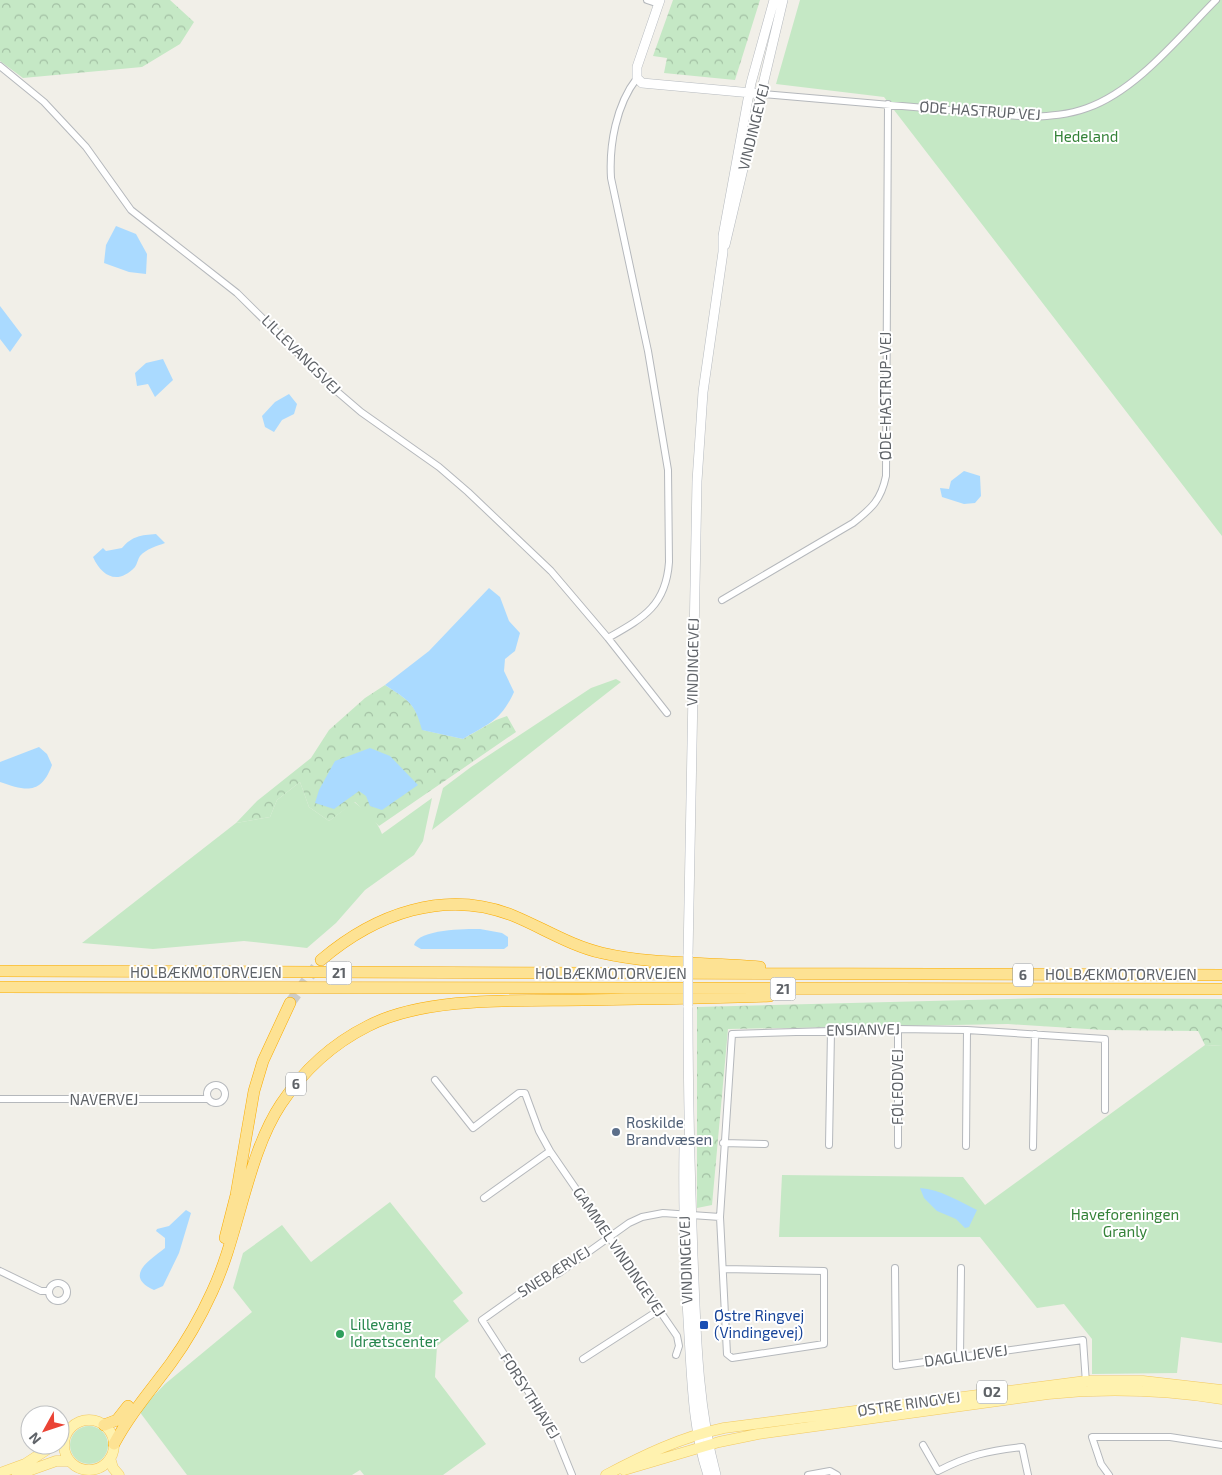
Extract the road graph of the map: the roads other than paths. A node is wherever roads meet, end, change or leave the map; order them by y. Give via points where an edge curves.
1 (647, 0) edge
2 (774, 0) edge
3 (1216, 0) edge
4 (659, 2) edge
5 (782, 4) edge
6 (0, 66) edge
7 (638, 78) junction
8 (749, 93) junction
9 (763, 94) junction
10 (888, 104) junction
11 (723, 252) junction
12 (722, 600) dead end
13 (608, 638) junction
14 (667, 713) dead end
15 (321, 960) tunnel mouth
16 (0, 971) edge
17 (824, 974) junction
18 (1222, 975) edge
19 (0, 987) edge
20 (868, 989) junction
21 (1222, 989) edge
22 (290, 1003) tunnel mouth
23 (898, 1029) junction
24 (967, 1030) junction
25 (831, 1031) junction
26 (1035, 1034) junction
27 (434, 1080) dead end
28 (0, 1099) edge
29 (208, 1099) dead end
30 (1105, 1110) dead end
31 (723, 1143) junction
32 (765, 1144) dead end
33 (829, 1145) dead end
34 (898, 1145) dead end
35 (966, 1146) dead end
36 (1033, 1147) dead end
37 (550, 1151) junction
38 (484, 1198) dead end
39 (688, 1214) junction
40 (720, 1217) junction
41 (610, 1237) junction
42 (896, 1268) dead end
43 (961, 1268) dead end
44 (723, 1269) junction
45 (0, 1271) edge
46 (49, 1292) dead end
47 (659, 1310) junction
48 (482, 1320) joint
49 (676, 1355) dead end
50 (960, 1357) junction
51 (583, 1359) dead end
52 (1086, 1386) junction
53 (1222, 1390) edge
54 (1222, 1400) edge
55 (104, 1425) junction
56 (70, 1428) edge
57 (704, 1440) junction
58 (114, 1444) junction
59 (923, 1445) dead end
60 (1222, 1445) edge
61 (39, 1455) edge
62 (67, 1455) edge
63 (110, 1458) junction
64 (70, 1461) junction
65 (80, 1468) junction
66 (0, 1474) edge
67 (17, 1475) edge
68 (93, 1475) edge
69 (119, 1475) edge
70 (572, 1475) edge
71 (606, 1475) edge
72 (708, 1475) edge
73 (716, 1475) edge
74 (808, 1475) edge
75 (837, 1475) edge
76 (1028, 1475) edge
77 (1109, 1475) edge

1 - 4 street
2 - 8 main road, VINDINGEVEJ
3 - 10 street, ØDE HASTRUP VEJ via 1140,76 1088,108 1062,115 1030,117
4 - 7 main road via 637,67
5 - 9 main road, VINDINGEVEJ
6 - 13 street, LILLEVANGSVEJ via 44,102 86,147 132,210 237,292 361,412 439,467 468,492 551,570
7 - 8 main road via 648,84
7 - 13 street via 627,90 616,126 610,154 611,178 648,351 668,470 669,562 666,583 657,603 638,621
8 - 9 main road
8 - 11 main road, VINDINGEVEJ via 723,236
9 - 10 street, ØDE HASTRUP VEJ
9 - 11 main road, VINDINGEVEJ
10 - 12 street, ØDE-HASTRUP-VEJ via 886,476 882,493 871,508 853,523
11 - 39 main road, VINDINGEVEJ, bridge via 704,392 697,480 688,1073 685,1092
13 - 14 street, LILLEVANGSVEJ
15 - 17 highway, 6 via 364,928 394,915 424,907 456,905 512,915 598,952 633,960
16 - 17 highway, HOLBÆKMOTORVEJEN / 21
17 - 18 highway, HOLBÆKMOTORVEJEN / 6
19 - 20 highway, HOLBÆKMOTORVEJEN / 21
20 - 21 highway, HOLBÆKMOTORVEJEN / 6
20 - 58 highway, 6 via 805,995 475,1002 396,1015 369,1025 319,1058 280,1106 254,1166 213,1290 196,1324 136,1407
22 - 55 highway via 263,1061 254,1092 236,1195 208,1284 184,1331 159,1367 117,1420
23 - 24 street, ENSIANVEJ
23 - 25 street, ENSIANVEJ
23 - 34 street, FØLFODVEJ
24 - 26 street, ENSIANVEJ
24 - 35 street
25 - 31 street, ENSIANVEJ via 732,1034
25 - 33 street
26 - 30 street, ENSIANVEJ via 1105,1038
26 - 36 street
27 - 37 street, GAMMEL VINDINGEVEJ via 473,1128 523,1092
28 - 29 street, NAVERVEJ
31 - 32 street
31 - 40 street, ENSIANVEJ
37 - 38 street
37 - 41 street, GAMMEL VINDINGEVEJ
39 - 40 street, SNEBÆRVEJ
39 - 41 street, SNEBÆRVEJ via 663,1213 642,1217
39 - 57 main road, VINDINGEVEJ
40 - 44 street, ENSIANVEJ
41 - 47 street, GAMMEL VINDINGEVEJ
41 - 48 street, SNEBÆRVEJ
42 - 50 street, DAGLILJEVEJ via 896,1366
43 - 50 street
44 - 44 street, ENSIANVEJ via 727,1354 732,1358 824,1344 824,1271
45 - 46 street via 40,1291
47 - 49 street, GAMMEL VINDINGEVEJ via 677,1336 679,1346
47 - 51 street
48 - 70 street, FORSYTHIAVEJ via 554,1431
50 - 52 street, DAGLILJEVEJ via 1083,1340
52 - 53 main road, ØSTRE RINGVEJ / O2 via 1142,1381
52 - 54 main road, ØSTRE RINGVEJ / O2
52 - 57 main road, ØSTRE RINGVEJ / O2
52 - 57 main road, ØSTRE RINGVEJ / O2 via 1051,1384 763,1424
55 - 56 main road via 83,1420
55 - 58 main road via 110,1431
57 - 71 main road, ØSTRE RINGVEJ / O2
57 - 71 main road, ØSTRE RINGVEJ / O2 via 647,1454
57 - 72 main road, VINDINGEVEJ
57 - 73 main road, VINDINGEVEJ
58 - 63 main road, 6
59 - 76 street via 938,1471 964,1457 1022,1447
60 - 77 street via 1170,1437 1092,1437 1101,1464
61 - 66 main road
62 - 64 main road
63 - 65 main road via 97,1468
63 - 69 main road
64 - 65 main road
64 - 67 main road via 56,1462
65 - 68 main road
74 - 75 street via 830,1471

